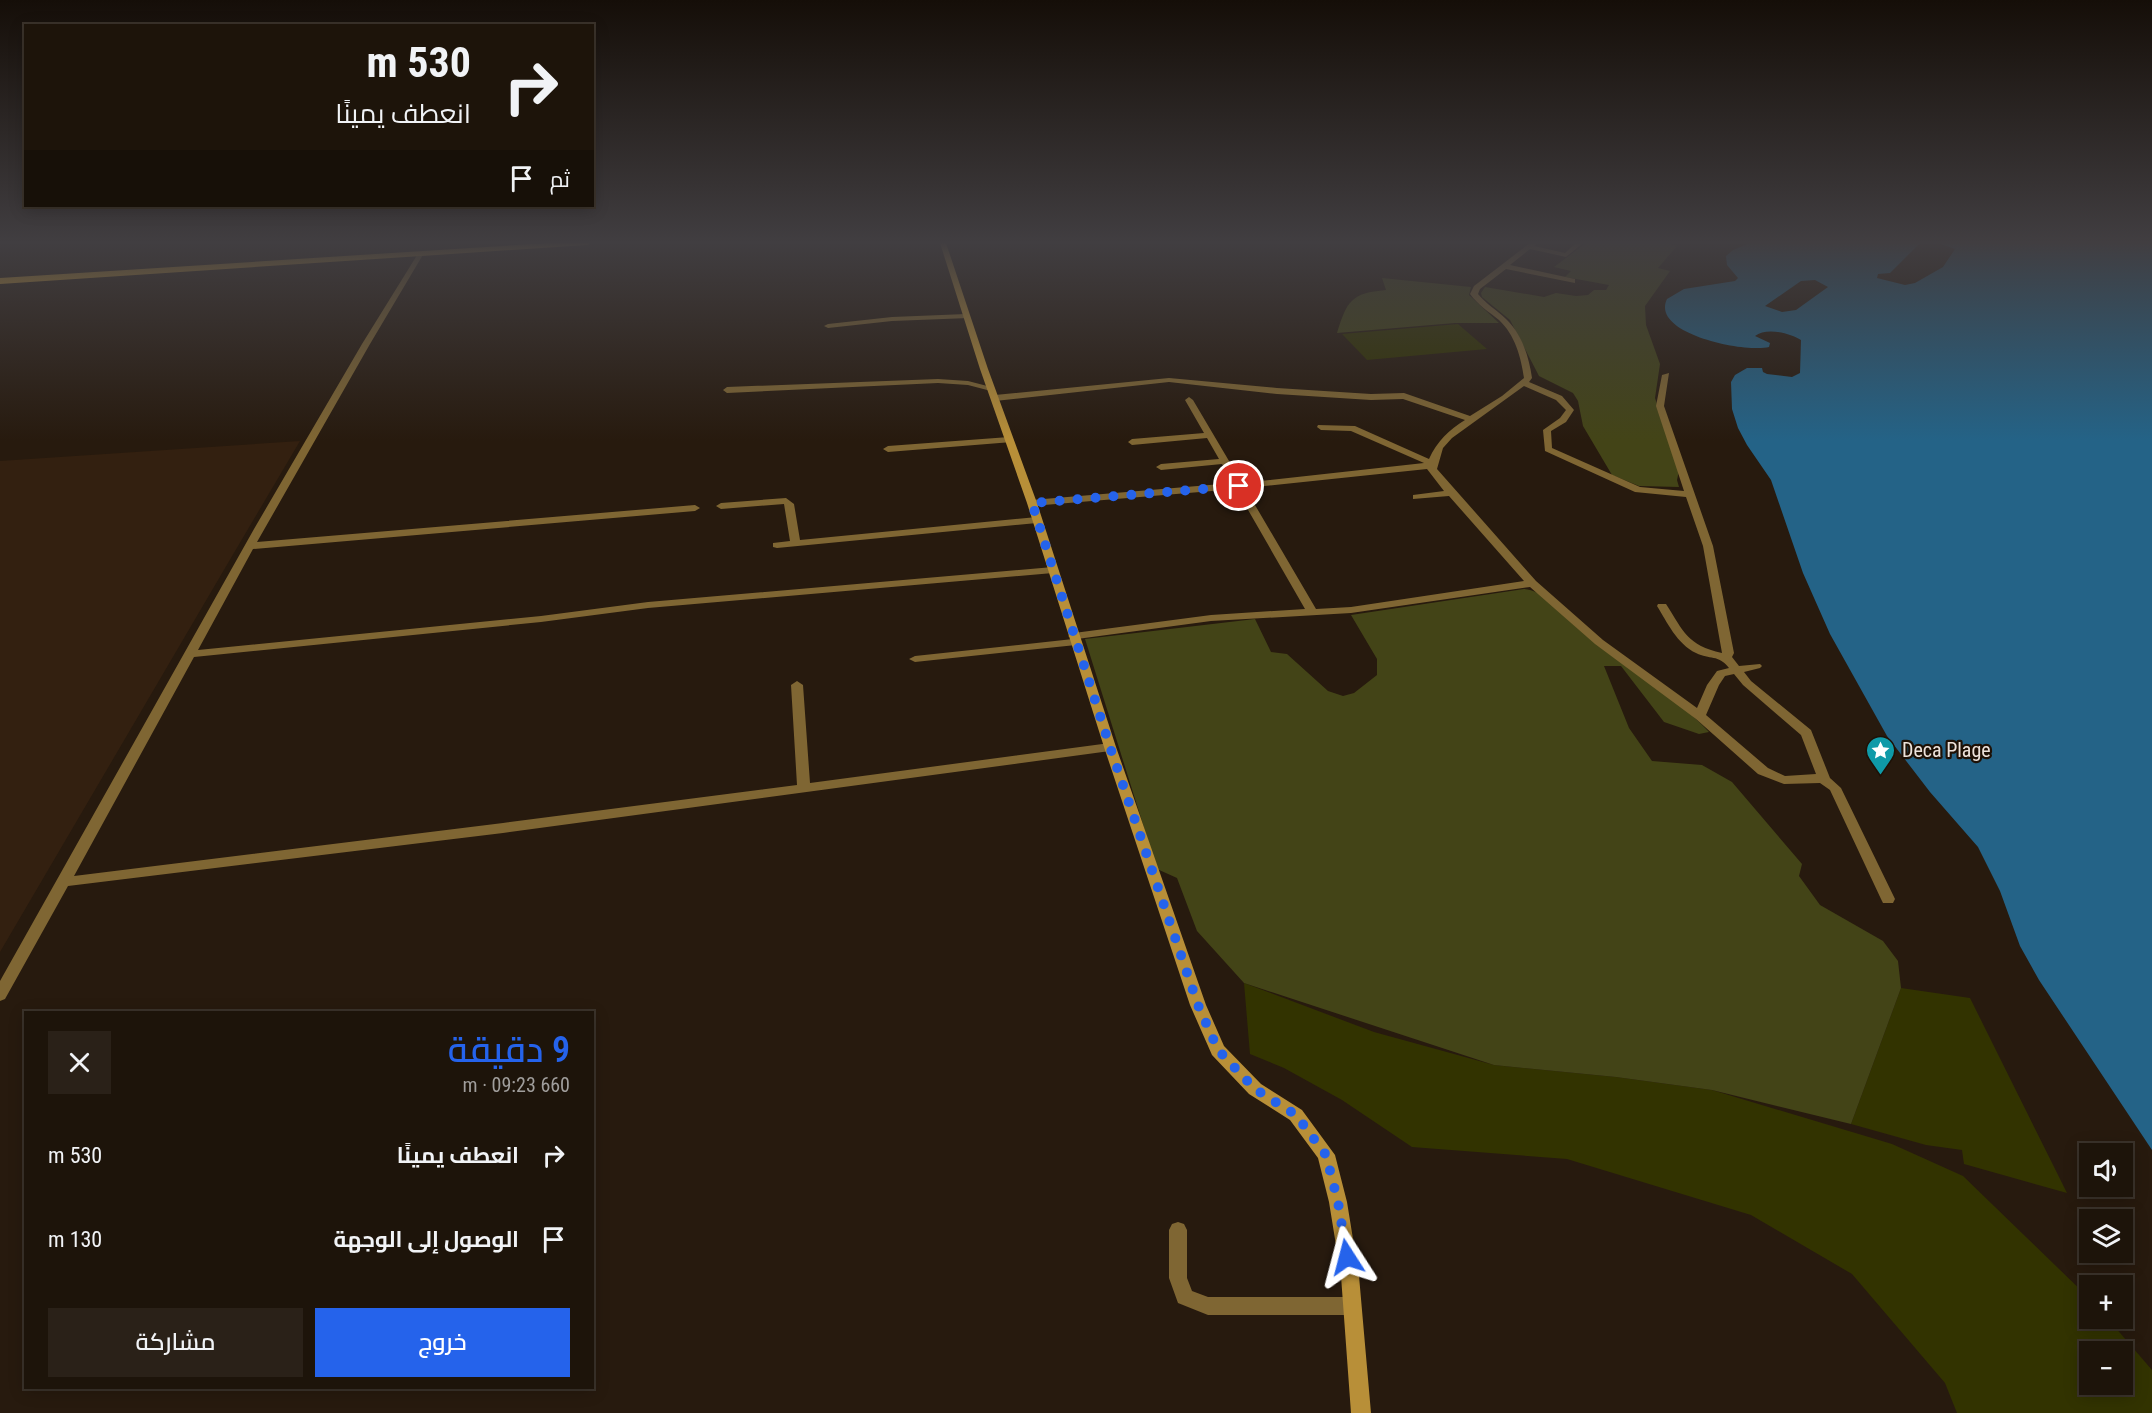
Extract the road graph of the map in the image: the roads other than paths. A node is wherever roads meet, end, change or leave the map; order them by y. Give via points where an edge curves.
1 (386, 309) edge
2 (964, 309) edge
3 (1488, 309) edge
4 (966, 316) junction
5 (828, 326) dead end
6 (1666, 375) dead end
7 (1524, 383) junction
8 (727, 390) dead end
9 (993, 393) junction
10 (1189, 400) dead end
11 (1471, 419) junction
12 (1321, 427) dead end
13 (1209, 435) junction
14 (1009, 440) junction
15 (1132, 442) dead end
16 (888, 449) dead end
17 (1224, 461) junction
18 (1434, 465) junction
19 (1161, 467) dead end
20 (1239, 486) junction
21 (1450, 493) junction
22 (1691, 494) junction
23 (1416, 497) dead end
24 (1032, 503) junction
25 (721, 506) dead end
26 (695, 508) dead end
27 (1037, 520) junction
28 (795, 543) junction
29 (777, 544) dead end
30 (251, 546) junction
31 (1053, 570) junction
32 (1532, 584) junction
33 (1662, 606) dead end
34 (1312, 612) junction
35 (1075, 639) junction
36 (189, 654) junction
37 (1726, 657) junction
38 (915, 659) dead end
39 (1756, 666) dead end
40 (1734, 669) junction
41 (797, 685) dead end
42 (1700, 716) junction
43 (1110, 747) junction
44 (1824, 780) junction
45 (804, 788) junction
46 (64, 882) junction
47 (1888, 899) dead end
48 (0, 995) edge
49 (1179, 1230) dead end
50 (1352, 1306) junction
51 (1361, 1413) edge

1 - 30 street
2 - 4 street
3 - 7 street via 1513,333 1526,363 1528,378
4 - 5 street
4 - 9 street
6 - 22 street via 1660,406
7 - 11 street via 1507,399
7 - 22 street via 1559,398 1570,410 1547,430 1548,449 1638,490
8 - 9 street via 938,381 968,382
9 - 11 street via 1168,380 1276,391 1404,396
9 - 14 street
10 - 13 street
11 - 18 street via 1447,439
12 - 18 street via 1352,428
13 - 15 street
13 - 17 street
14 - 16 street
14 - 24 street
17 - 19 street
17 - 20 street
18 - 20 street
18 - 21 street via 1434,473
20 - 24 street
20 - 34 street
21 - 23 street
21 - 32 street
22 - 37 street via 1708,546
24 - 27 street
25 - 28 street via 786,501
26 - 30 street
27 - 28 street
27 - 31 street
28 - 29 street
30 - 36 street
31 - 35 street
31 - 36 street via 648,605
32 - 34 street
32 - 42 street via 1599,642
33 - 37 street via 1678,633 1691,645
34 - 35 street via 1211,618
35 - 38 street
35 - 43 street
36 - 46 street
37 - 40 street
39 - 40 street
40 - 42 street via 1721,673
40 - 44 street via 1807,733
41 - 45 street
42 - 44 street via 1773,777
43 - 45 street
43 - 50 street via 1198,1005 1218,1050 1255,1089 1296,1115 1326,1155 1338,1202
44 - 47 street via 1835,788
45 - 46 street
46 - 48 street
49 - 50 street via 1178,1278 1185,1297 1208,1306
50 - 51 street

